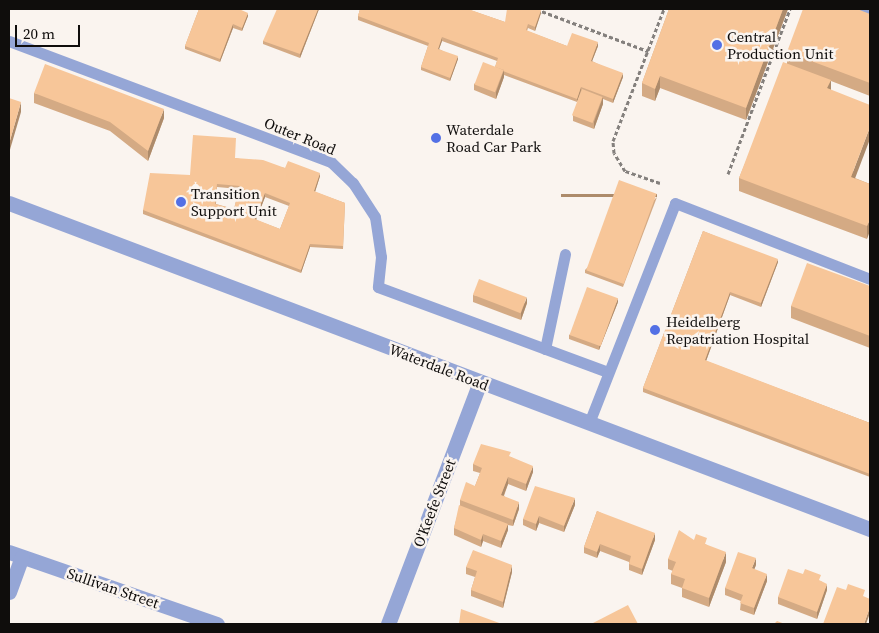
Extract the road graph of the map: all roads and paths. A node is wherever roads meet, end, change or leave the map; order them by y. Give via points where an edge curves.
1 (536, 9) edge
2 (664, 9) edge
3 (790, 9) edge
4 (862, 9) edge
5 (870, 12) edge
6 (9, 41) edge
7 (648, 51) junction
8 (728, 174) dead end
9 (660, 183) dead end
10 (9, 203) edge
11 (565, 254) dead end
12 (870, 279) edge
13 (545, 349) junction
14 (608, 372) junction
15 (480, 382) junction
16 (588, 423) junction
17 (870, 529) edge
18 (15, 555) edge
19 (9, 592) edge
20 (217, 624) edge
21 (388, 624) edge

1 - 7 path
2 - 7 path
3 - 8 path
4 - 5 lane
6 - 13 lane, Outer Road via 330,162 353,183 375,217 381,257 378,287
7 - 9 path via 613,141 614,152 625,171
10 - 15 street, Waterdale Road
11 - 13 lane
12 - 14 lane via 675,203
13 - 14 lane, Outer Road
14 - 16 lane
15 - 16 street, Waterdale Road
15 - 21 street, O'Keefe Street
16 - 17 street, Waterdale Road
18 - 19 street
18 - 20 street, Sullivan Street

